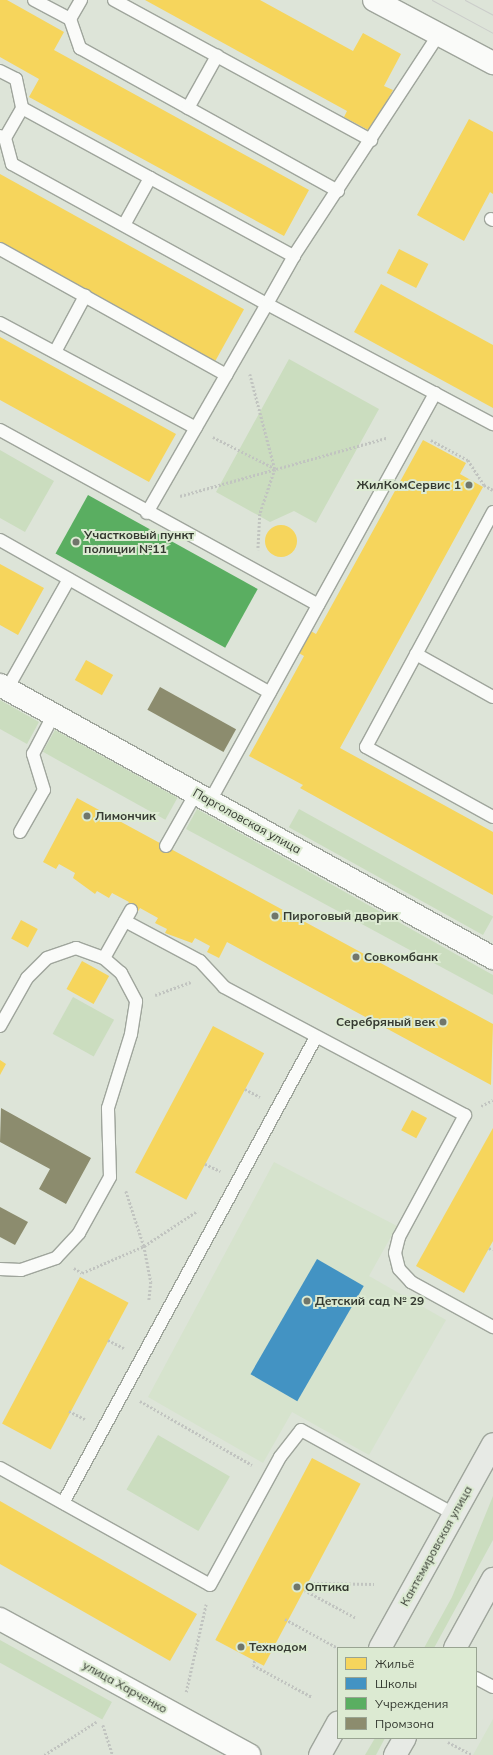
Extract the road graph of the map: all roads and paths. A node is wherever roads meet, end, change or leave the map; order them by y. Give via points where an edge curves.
1 (34, 0) edge
2 (81, 0) edge
3 (114, 0) edge
4 (374, 0) edge
5 (70, 20) junction
6 (439, 34) junction
7 (217, 56) junction
8 (493, 63) edge
9 (0, 71) edge
10 (22, 108) junction
11 (188, 108) junction
12 (2, 137) edge
13 (371, 140) junction
14 (150, 178) junction
15 (338, 191) junction
16 (124, 226) junction
17 (0, 249) edge
18 (294, 256) junction
19 (85, 296) junction
20 (267, 304) junction
21 (0, 323) edge
22 (242, 347) junction
23 (55, 352) junction
24 (226, 375) junction
25 (435, 393) junction
26 (493, 424) edge
27 (196, 428) junction
28 (0, 430) edge
29 (414, 431) junction
30 (360, 444) dead end
31 (275, 469) junction
32 (493, 490) edge
33 (150, 508) junction
34 (493, 512) edge
35 (0, 540) edge
36 (256, 572) junction
37 (69, 579) junction
38 (318, 605) junction
39 (416, 654) junction
40 (4, 687) edge
41 (270, 693) junction
42 (493, 696) edge
43 (54, 714) junction
44 (203, 797) junction
45 (493, 817) edge
46 (20, 832) dead end
47 (166, 846) dead end
48 (131, 910) dead end
49 (125, 921) junction
50 (104, 958) junction
51 (493, 958) edge
52 (211, 975) junction
53 (136, 1002) junction
54 (0, 1026) edge
55 (316, 1037) junction
56 (110, 1177) junction
57 (203, 1207) dead end
58 (144, 1246) junction
59 (489, 1248) dead end
60 (493, 1250) edge
61 (56, 1258) junction
62 (0, 1268) edge
63 (149, 1302) dead end
64 (493, 1327) edge
65 (123, 1392) junction
66 (493, 1444) edge
67 (0, 1468) edge
68 (270, 1475) junction
69 (63, 1503) junction
70 (454, 1514) junction
71 (493, 1579) edge
72 (374, 1584) dead end
73 (210, 1586) junction
74 (355, 1618) dead end
75 (0, 1619) edge
76 (285, 1619) dead end
77 (337, 1647) edge
78 (381, 1647) edge
79 (456, 1647) edge
80 (255, 1661) dead end
81 (477, 1679) edge
82 (493, 1687) edge
83 (186, 1695) dead end
84 (312, 1697) dead end
85 (96, 1722) dead end
86 (103, 1725) dead end
87 (337, 1725) edge
88 (404, 1739) edge
89 (448, 1742) dead end
90 (44, 1755) edge
91 (113, 1755) edge
92 (249, 1755) edge
93 (320, 1755) edge
94 (395, 1755) edge
95 (472, 1755) edge

1 - 5 lane
2 - 5 lane
3 - 7 lane
4 - 6 street
5 - 11 lane via 80,48
6 - 8 street
6 - 13 lane
7 - 11 lane
7 - 13 lane
9 - 10 lane via 16,79
10 - 12 lane
10 - 14 lane
11 - 15 lane
12 - 16 lane via 12,164
13 - 15 lane
14 - 16 lane
14 - 18 lane
15 - 18 lane
16 - 20 lane
17 - 19 lane
18 - 20 lane
19 - 23 lane
19 - 24 lane
20 - 22 lane
20 - 25 lane
21 - 23 lane
22 - 24 lane
22 - 31 path
23 - 27 lane
24 - 27 lane
25 - 26 lane
25 - 29 lane
27 - 31 path
27 - 33 lane
28 - 33 lane
29 - 32 path via 468,460 484,485
29 - 38 lane
30 - 31 path
31 - 33 path
31 - 36 path via 260,514
33 - 36 lane
34 - 39 lane
35 - 37 lane
36 - 38 lane
37 - 40 lane
37 - 41 lane
38 - 41 lane
39 - 42 lane
39 - 45 lane via 366,747
40 - 43 street, Парголовская улица
41 - 44 lane
43 - 44 street, Парголовская улица
43 - 46 lane via 32,754 44,790
44 - 47 lane
44 - 51 street, Парголовская улица
48 - 49 lane
49 - 50 lane
49 - 52 lane via 200,961
50 - 53 lane via 121,973
50 - 54 lane via 76,948 47,958 27,978
52 - 53 path
52 - 55 lane via 224,987
53 - 56 lane via 131,1034 108,1108
55 - 64 lane via 465,1115 399,1237 395,1253 399,1269 411,1282
55 - 65 lane
56 - 58 path via 124,1185
56 - 61 lane via 79,1232
57 - 58 path
58 - 61 path via 82,1273
58 - 63 path via 152,1282
59 - 60 path
61 - 62 lane via 21,1270
65 - 68 path
65 - 69 lane
66 - 70 main road, Кантемировская улица
67 - 69 lane
68 - 70 lane via 301,1430
68 - 73 lane
69 - 73 lane
70 - 78 main road, Кантемировская улица
71 - 79 main road
72 - 74 path via 308,1582 304,1590
73 - 83 path
75 - 92 street, улица Харченко
76 - 77 path
80 - 84 path via 253,1665
81 - 82 lane
85 - 90 path
86 - 91 path
87 - 93 main road
88 - 94 main road
89 - 95 path

